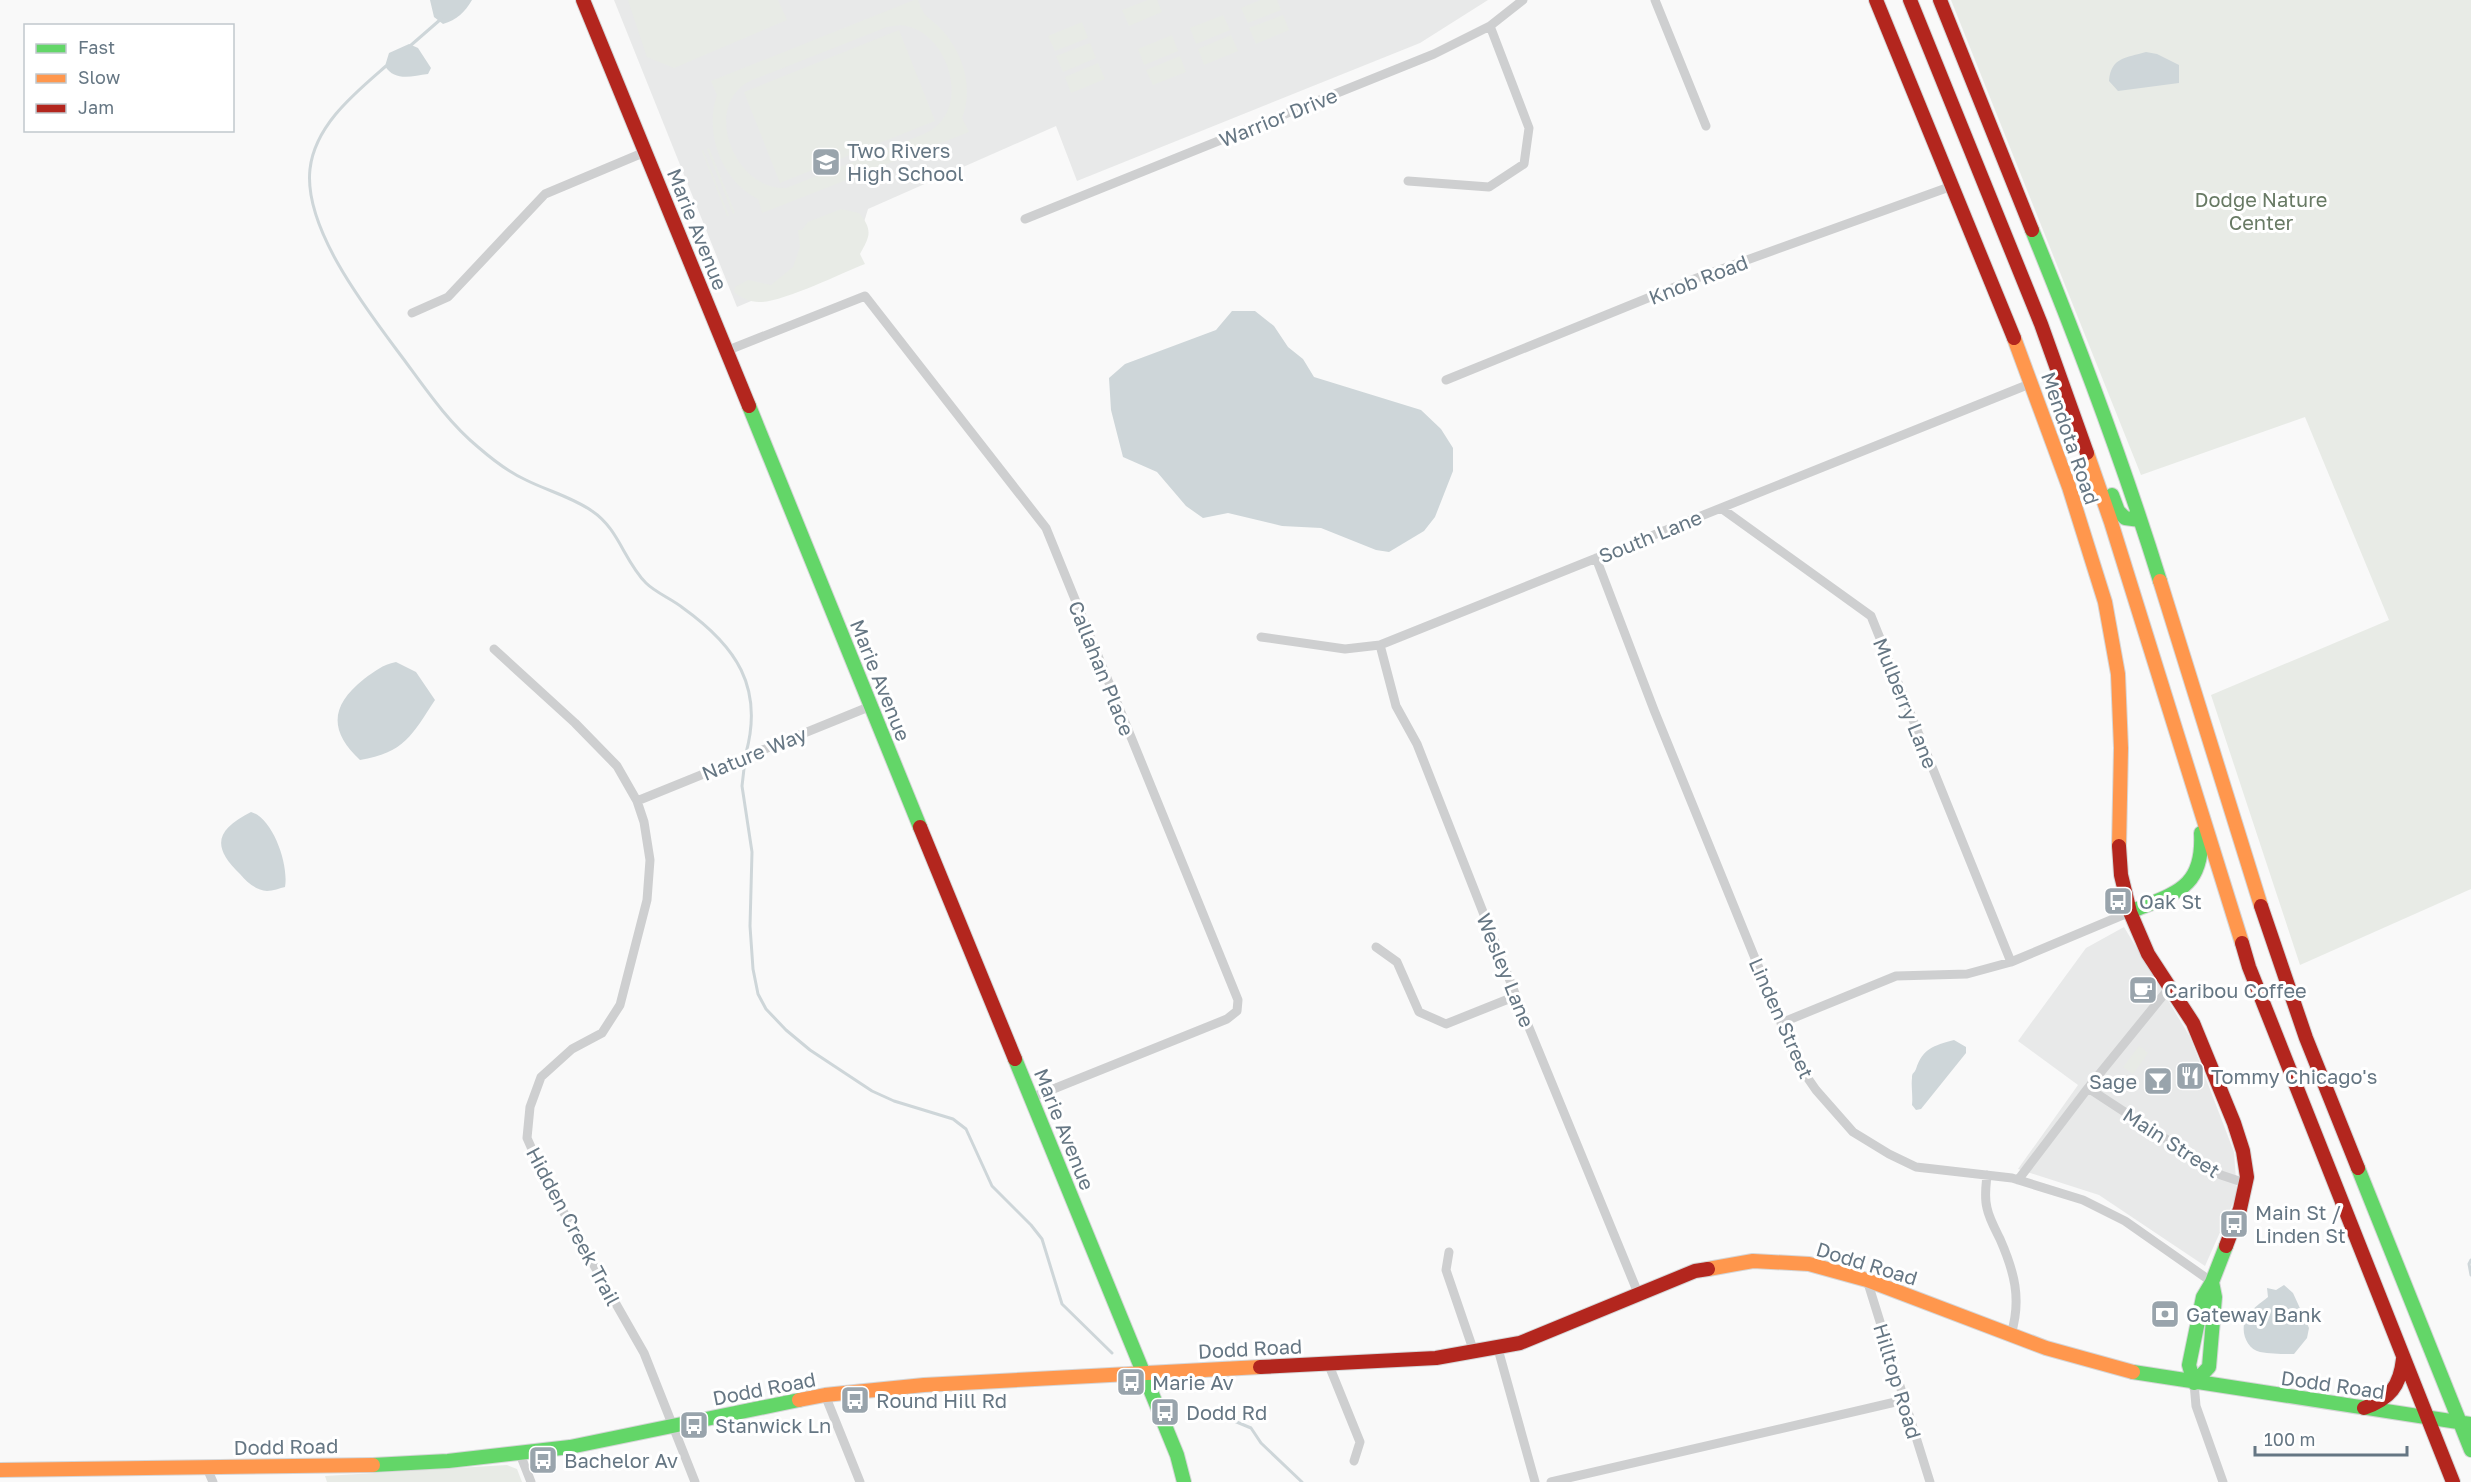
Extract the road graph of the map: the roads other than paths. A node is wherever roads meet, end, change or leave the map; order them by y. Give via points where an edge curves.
1 (583, 0) edge
2 (1523, 0) edge
3 (1655, 0) edge
4 (1876, 0) edge
5 (1910, 0) edge
6 (1940, 0) edge
7 (1490, 26) junction
8 (1706, 126) dead end
9 (645, 152) junction
10 (1408, 181) dead end
11 (1952, 186) junction
12 (1025, 219) dead end
13 (412, 313) dead end
14 (726, 351) junction
15 (1446, 380) dead end
16 (2061, 381) junction
17 (2032, 383) junction
18 (1721, 508) junction
19 (2140, 520) junction
20 (1596, 558) junction
21 (1261, 637) dead end
22 (1380, 645) junction
23 (494, 649) dead end
24 (871, 706) junction
25 (2195, 797) junction
26 (637, 801) junction
27 (2130, 912) junction
28 (1376, 947) dead end
29 (2011, 962) junction
30 (2170, 987) junction
31 (1516, 996) junction
32 (1781, 1023) junction
33 (2088, 1088) junction
34 (1031, 1098) junction
35 (1987, 1175) junction
36 (2018, 1180) junction
37 (2245, 1183) junction
38 (1449, 1252) dead end
39 (1867, 1280) junction
40 (2212, 1282) junction
41 (1638, 1293) junction
42 (2011, 1334) junction
43 (1498, 1349) junction
44 (1474, 1352) junction
45 (2404, 1358) junction
46 (1328, 1364) junction
47 (1144, 1373) junction
48 (2194, 1383) junction
49 (825, 1395) junction
50 (1904, 1400) junction
51 (2364, 1408) junction
52 (2427, 1417) junction
53 (2465, 1423) edge
54 (672, 1426) junction
55 (2471, 1450) edge
56 (520, 1454) junction
57 (1354, 1461) dead end
58 (207, 1466) junction
59 (0, 1470) edge
60 (213, 1482) edge
61 (531, 1482) edge
62 (695, 1482) edge
63 (861, 1482) edge
64 (1185, 1482) edge
65 (1535, 1482) edge
66 (1551, 1482) edge
67 (1930, 1482) edge
68 (2223, 1482) edge
69 (2453, 1482) edge

1 - 9 main road, Marie Avenue
2 - 7 street, Warrior Drive
3 - 8 street
4 - 11 main road, Mendota Road
5 - 16 main road
6 - 19 main road via 2066,314
7 - 10 street via 1529,128 1524,164 1489,187
7 - 12 street, Warrior Drive via 1434,54
9 - 13 street via 545,194 448,297
9 - 14 main road, Marie Avenue
11 - 15 street, Knob Road via 1697,278
11 - 17 main road, Mendota Road
14 - 24 main road, Marie Avenue
14 - 34 street, Callahan Place via 865,296 1046,528 1055,550 1238,1000 1237,1011 1227,1019
16 - 19 main road via 2104,470 2118,511 2125,520
16 - 25 main road via 2111,522
17 - 18 street, South Lane
17 - 27 main road, Mendota Road via 2107,612 2118,674 2121,875
18 - 20 street, South Lane
18 - 29 street, Mulberry Lane via 1871,616
19 - 53 main road via 2247,866 2305,1037
20 - 22 street, South Lane
20 - 32 street, Linden Street
21 - 22 street, South Lane via 1345,649
22 - 31 street, Wesley Lane via 1396,706 1417,744
23 - 26 street, Hidden Creek Trail via 617,766
24 - 26 street, Nature Way
24 - 34 main road, Marie Avenue
25 - 27 main road via 2203,851 2200,867 2179,892
25 - 45 main road via 2249,967
26 - 54 street, Hidden Creek Trail via 650,860 647,900 620,1005 602,1033 572,1049 541,1077 530,1107 527,1138 548,1183 644,1353
27 - 29 street
27 - 30 main road, Mendota Road via 2148,954
28 - 31 street via 1397,962 1419,1012 1446,1024
29 - 32 street via 1967,974 1896,976
30 - 33 street
30 - 37 main road, Mendota Road via 2193,1023 2234,1123 2243,1151
31 - 41 street, Wesley Lane
32 - 35 street, Linden Street via 1798,1064 1854,1132 1916,1167
33 - 36 street
33 - 37 street, Main Street via 2221,1175
34 - 47 main road, Marie Avenue
35 - 36 street, Linden Street
35 - 42 street via 1987,1209 2012,1266 2016,1290 2016,1317
36 - 40 street, Linden Street via 2084,1200 2125,1221
37 - 40 main road, Mendota Road via 2234,1227
38 - 44 street via 1446,1270
39 - 41 main road, Dodd Road via 1809,1264 1754,1261 1695,1271
39 - 42 main road, Dodd Road
39 - 50 street, Hilltop Road
40 - 48 main road, Mendota Road via 2202,1297 2189,1365
41 - 43 main road, Dodd Road via 1545,1334
42 - 48 main road, Dodd Road via 2117,1369
43 - 44 main road, Dodd Road
43 - 65 street
44 - 46 main road, Dodd Road
45 - 51 main road via 2402,1377 2391,1395
45 - 52 main road
46 - 47 main road, Dodd Road
46 - 57 street via 1360,1442
47 - 49 main road, Dodd Road via 924,1385
47 - 64 main road, Marie Avenue
48 - 51 main road, Dodd Road
48 - 68 street via 2196,1406
49 - 54 main road, Dodd Road
49 - 63 street
50 - 66 street
50 - 67 street, Hilltop Road
51 - 52 main road, Dodd Road
52 - 53 main road, Dodd Road
52 - 69 main road
53 - 55 main road
54 - 56 main road, Dodd Road
54 - 62 street, Hidden Creek Trail
56 - 58 main road, Dodd Road via 369,1465
56 - 61 street
58 - 59 main road, Dodd Road
58 - 60 street

